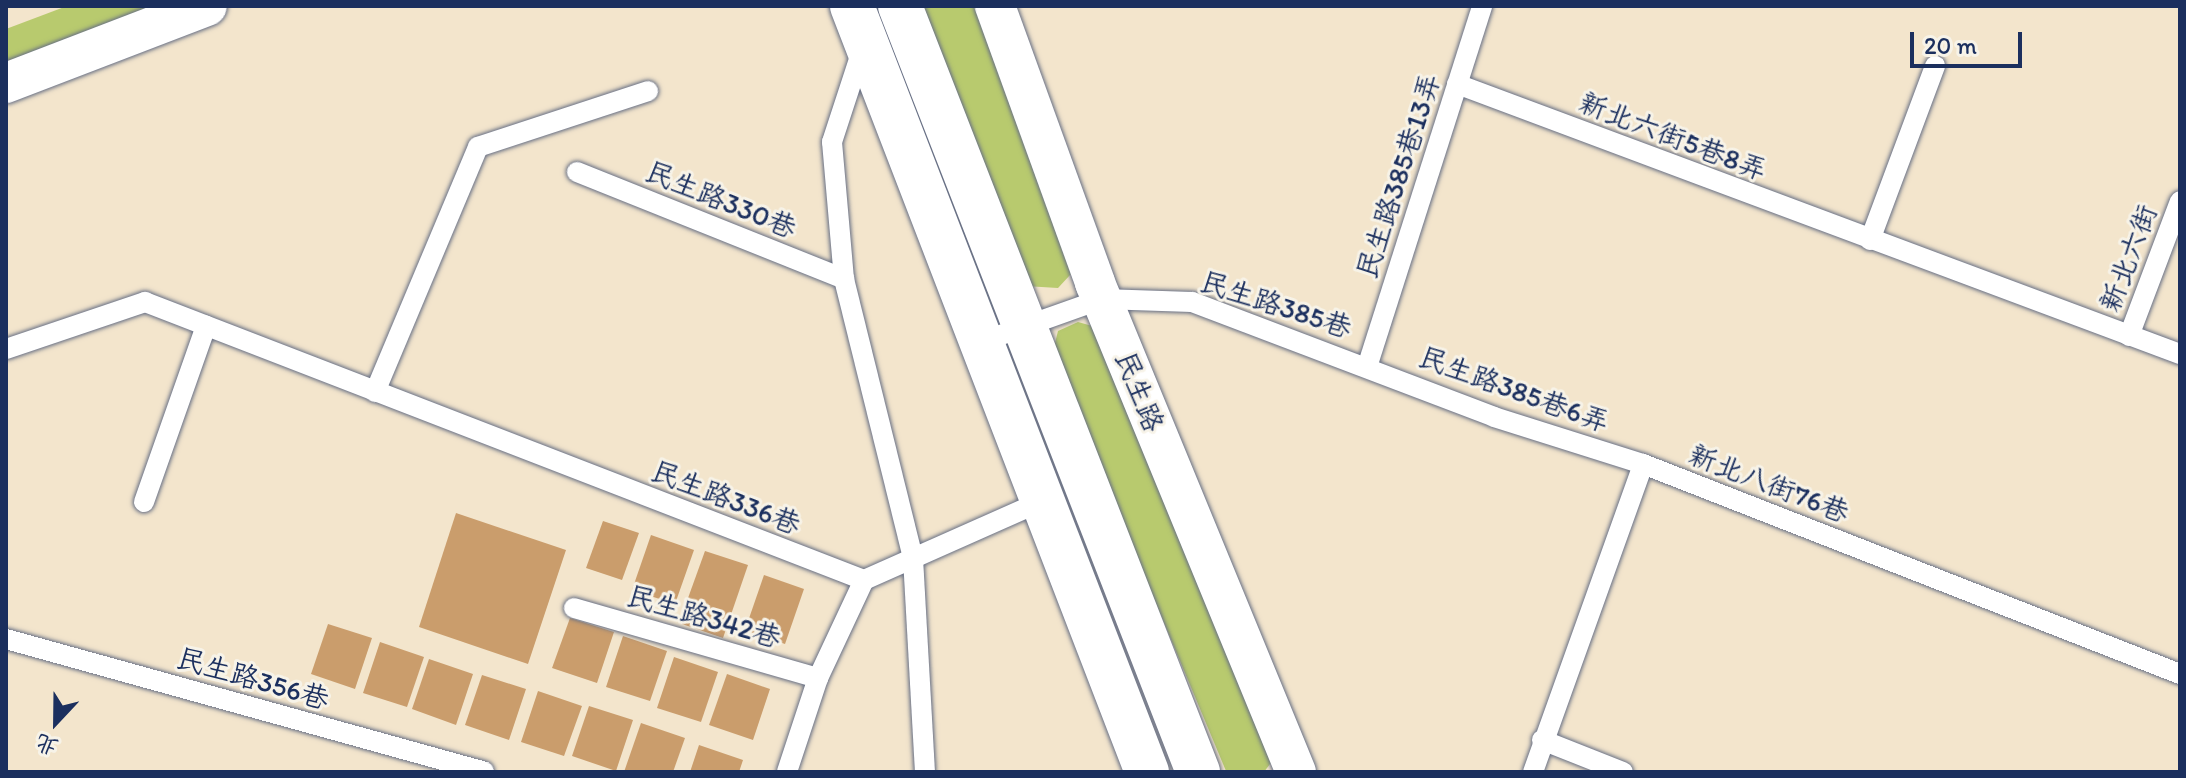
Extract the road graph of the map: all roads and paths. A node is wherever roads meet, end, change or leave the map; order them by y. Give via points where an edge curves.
1 (207, 6) edge
2 (900, 6) edge
3 (995, 6) edge
4 (1482, 6) edge
5 (858, 24) edge
6 (1935, 66) dead end
7 (6, 83) edge
8 (1457, 84) junction
9 (648, 91) dead end
10 (577, 172) dead end
11 (2180, 201) edge
12 (1870, 240) junction
13 (844, 279) junction
14 (1102, 299) junction
15 (206, 326) junction
16 (1021, 326) junction
17 (2129, 336) junction
18 (981, 342) junction
19 (6, 349) edge
20 (2180, 354) edge
21 (1368, 364) junction
22 (375, 392) junction
23 (1643, 464) junction
24 (1042, 501) junction
25 (144, 502) dead end
26 (913, 558) junction
27 (864, 580) junction
28 (574, 608) dead end
29 (6, 639) edge
30 (2180, 674) edge
31 (818, 678) junction
32 (1542, 740) junction
33 (484, 772) edge
34 (787, 772) edge
35 (925, 772) edge
36 (1147, 772) edge
37 (1198, 772) edge
38 (1296, 772) edge
39 (1533, 772) edge
40 (1623, 772) edge

1 - 7 street
2 - 16 street
3 - 14 street, 民生路
4 - 8 lane, 民生路385巷13弄
5 - 13 lane via 832,142
5 - 18 street
6 - 12 lane
8 - 12 lane, 新北六街5巷8弄
8 - 21 lane, 民生路385巷13弄
9 - 22 lane via 478,147
10 - 13 lane, 民生路330巷
11 - 17 lane, 新北六街
12 - 17 lane, 新北六街5巷8弄
13 - 26 lane
14 - 16 lane, 民生路385巷
14 - 21 lane, 民生路385巷 via 1192,302
14 - 38 street, 民生路
15 - 19 lane, 民生路336巷 via 145,302
15 - 22 lane, 民生路336巷
15 - 25 lane
16 - 18 lane, 民生路385巷
16 - 37 street
17 - 20 lane, 新北六街5巷8弄
18 - 24 street
21 - 23 lane, 民生路385巷6弄 via 1494,417
22 - 27 lane, 民生路336巷
23 - 30 lane, 新北八街76巷
23 - 32 lane, 新北八街76巷
24 - 26 lane
24 - 36 street
26 - 27 lane
26 - 35 lane
27 - 31 lane
28 - 31 lane, 民生路342巷
29 - 33 lane, 民生路356巷
31 - 34 lane
32 - 39 lane, 新北八街76巷
32 - 40 lane

